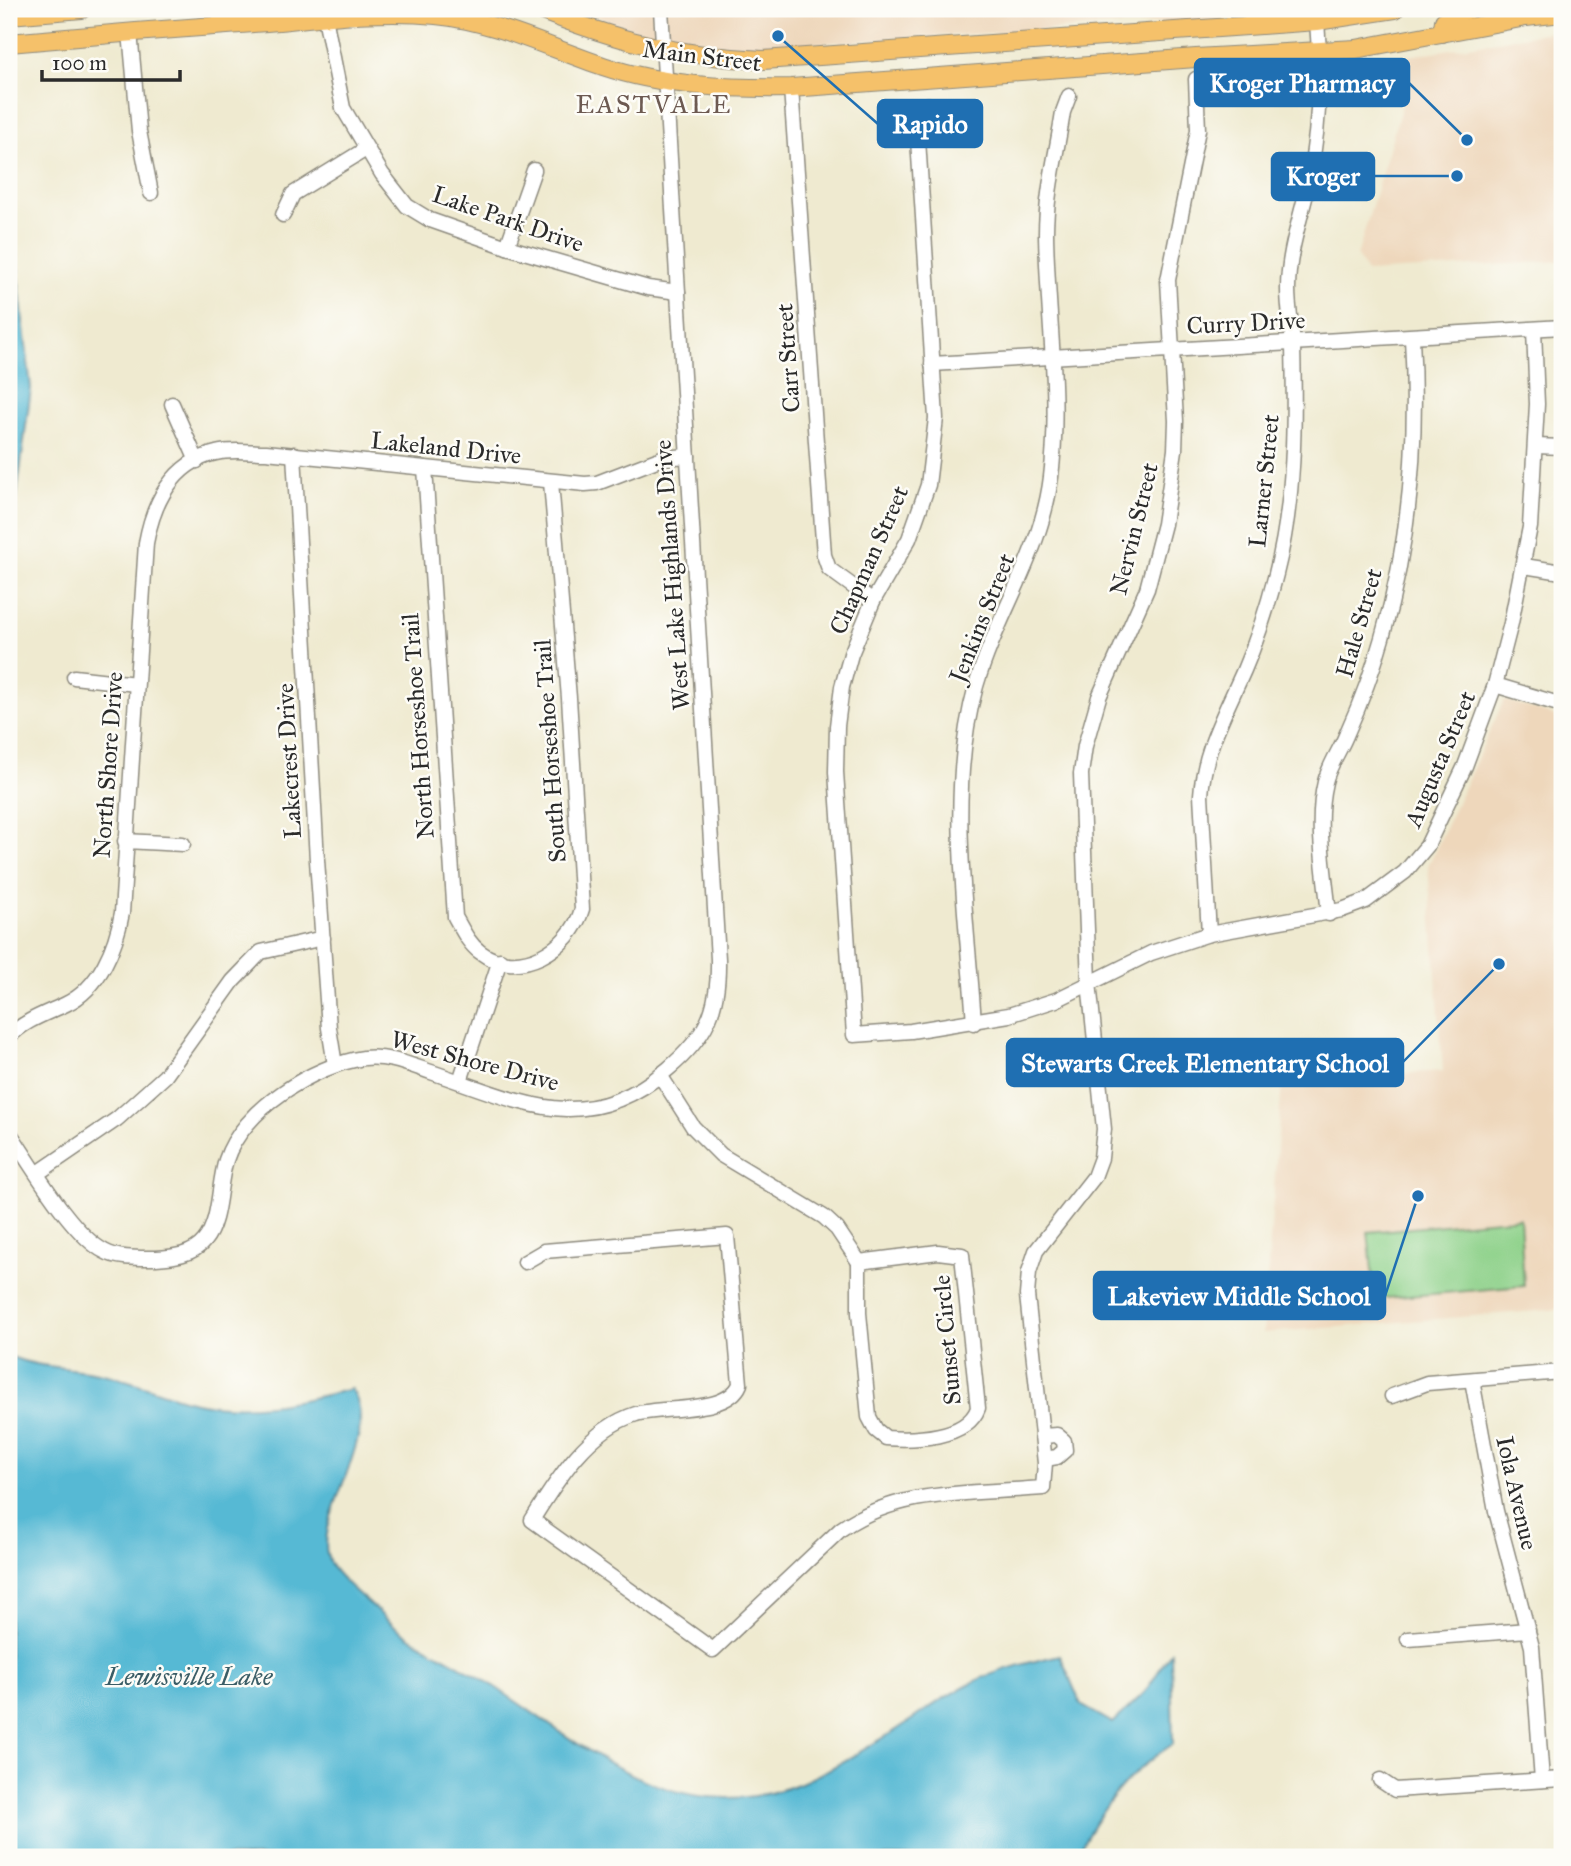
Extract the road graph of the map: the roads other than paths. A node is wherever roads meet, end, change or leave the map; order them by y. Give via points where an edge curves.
1 (82, 9) edge
2 (537, 9) edge
3 (661, 9) edge
4 (1395, 9) edge
5 (1470, 9) edge
6 (1562, 13) edge
7 (9, 15) edge
8 (237, 16) edge
9 (1271, 16) edge
10 (325, 17) junction
11 (1317, 21) junction
12 (130, 32) junction
13 (1442, 33) junction
14 (9, 43) edge
15 (663, 51) junction
16 (1320, 52) junction
17 (1196, 79) dead end
18 (664, 80) junction
19 (791, 88) junction
20 (1069, 96) dead end
21 (928, 105) dead end
22 (366, 149) junction
23 (534, 170) dead end
24 (151, 193) dead end
25 (283, 215) dead end
26 (507, 247) junction
27 (678, 292) junction
28 (1562, 327) edge
29 (1534, 330) junction
30 (1412, 338) junction
31 (1293, 344) junction
32 (1173, 349) junction
33 (1052, 357) junction
34 (932, 364) junction
35 (172, 404) dead end
36 (1536, 446) junction
37 (1562, 447) edge
38 (294, 454) junction
39 (688, 456) junction
40 (197, 461) junction
41 (425, 468) junction
42 (551, 482) junction
43 (1524, 566) junction
44 (1562, 572) edge
45 (873, 601) junction
46 (74, 677) dead end
47 (136, 684) junction
48 (1495, 685) junction
49 (1562, 705) edge
50 (125, 841) junction
51 (183, 845) dead end
52 (1329, 914) junction
53 (1209, 934) junction
54 (323, 938) junction
55 (500, 960) junction
56 (1089, 982) junction
57 (974, 1023) junction
58 (854, 1035) joint
59 (9, 1037) edge
60 (335, 1065) junction
61 (660, 1075) junction
62 (460, 1081) junction
63 (9, 1132) edge
64 (37, 1173) junction
65 (525, 1262) dead end
66 (859, 1262) junction
67 (1562, 1372) edge
68 (1472, 1380) junction
69 (1392, 1396) dead end
70 (1042, 1436) junction
71 (1045, 1459) junction
72 (1528, 1630) junction
73 (1408, 1639) dead end
74 (1562, 1779) edge
75 (1380, 1780) dead end
76 (1542, 1780) junction

1 - 7 main road
2 - 15 main road, Main Street
3 - 15 street, West Lake Highlands Drive
4 - 11 main road, Main Street
5 - 13 main road via 1452,14 1444,21
6 - 13 main road, Main Street
8 - 10 main road, Main Street
8 - 12 main road, Main Street
9 - 11 main road, Main Street
9 - 15 main road, Main Street via 763,60
10 - 18 main road, Main Street via 398,13 470,20 605,67
10 - 22 street, Lake Park Drive via 338,92
11 - 16 street, Larner Street
12 - 14 main road, Main Street
12 - 24 street
13 - 16 main road, Main Street via 1356,50
15 - 18 street, West Lake Highlands Drive
16 - 19 main road, Main Street
16 - 31 street, Larner Street via 1316,135 1288,289
17 - 32 street, Nervin Street via 1198,130 1168,280
18 - 19 main road, Main Street via 733,89
18 - 27 street, West Lake Highlands Drive
19 - 45 street, Carr Street via 824,555 829,569
20 - 33 street, Jenkins Street via 1046,230
21 - 34 street, Chapman Street via 917,124
22 - 25 street via 293,194
22 - 26 street, Lake Park Drive via 395,193 418,214
23 - 26 street
26 - 27 street, Lake Park Drive via 648,288
27 - 39 street, West Lake Highlands Drive
28 - 29 street, Curry Drive
29 - 30 street, Curry Drive
29 - 36 street, Augusta Street
30 - 31 street, Curry Drive
30 - 52 street, Hale Street via 1415,423 1406,534 1373,670 1326,778 1322,800
31 - 32 street, Curry Drive
31 - 53 street, Larner Street via 1293,464 1280,555 1268,603 1203,774
32 - 33 street, Curry Drive
32 - 56 street, Nervin Street via 1175,450 1164,524 1147,589 1099,697 1081,774
33 - 34 street, Curry Drive
33 - 57 street, Jenkins Street via 1056,417 1046,509 976,686 962,750 960,804
34 - 45 street, Chapman Street via 936,418 928,485 909,539
35 - 40 street
36 - 37 street
36 - 43 street, Augusta Street
38 - 40 street, Lakeland Drive via 216,453
38 - 41 street, Lakeland Drive
38 - 54 street, Lakecrest Drive
39 - 42 street, Lakeland Drive via 653,460 597,483
39 - 61 street, West Lake Highlands Drive via 719,986 699,1039
40 - 47 street, North Shore Drive via 169,483 150,518
41 - 42 street, Lakeland Drive
41 - 55 street, North Horseshoe Trail via 455,917 479,951
42 - 55 street, South Horseshoe Trail via 582,909 572,933 549,954
43 - 44 street
43 - 48 street, Augusta Street
45 - 58 street, Chapman Street via 842,687 836,726
46 - 47 street
47 - 50 street, North Shore Drive
48 - 49 street
48 - 52 street, Augusta Street via 1465,766 1427,846 1384,889
50 - 51 street
50 - 59 street, North Shore Drive via 122,913 115,946 73,999 43,1012
52 - 53 street, Augusta Street
53 - 56 street, Augusta Street via 1151,953
54 - 60 street, Lakecrest Drive
54 - 64 street via 261,952 233,981 165,1076 108,1125
55 - 62 street
56 - 57 street, Augusta Street via 1056,1000
56 - 70 street, Nervin Street via 1104,1129 1101,1158 1084,1192 1036,1251 1029,1272 1027,1295
57 - 58 street, Augusta Street
60 - 62 street, West Shore Drive via 377,1057
60 - 64 street, West Shore Drive via 300,1083 243,1125 226,1160 209,1232 188,1252 157,1258 105,1252 80,1232
61 - 62 street, West Shore Drive via 601,1107 583,1110 531,1104
61 - 66 street via 708,1144 824,1217
63 - 64 street
65 - 71 street via 544,1251 727,1236 737,1391 719,1404 644,1413 604,1431 584,1448 532,1520 713,1650 841,1529 863,1514 906,1499 1043,1488
66 - 66 street, Sunset Circle via 938,1252 962,1255 978,1408 974,1419 946,1433 898,1439 886,1438 876,1430 869,1418
67 - 68 street
68 - 69 street via 1427,1383
68 - 72 street, Iola Avenue via 1496,1511
70 - 71 street, Nervin Street
70 - 71 street via 1057,1435 1064,1441 1065,1450
72 - 73 street
72 - 76 street, Iola Avenue
74 - 76 street
75 - 76 street via 1395,1790

